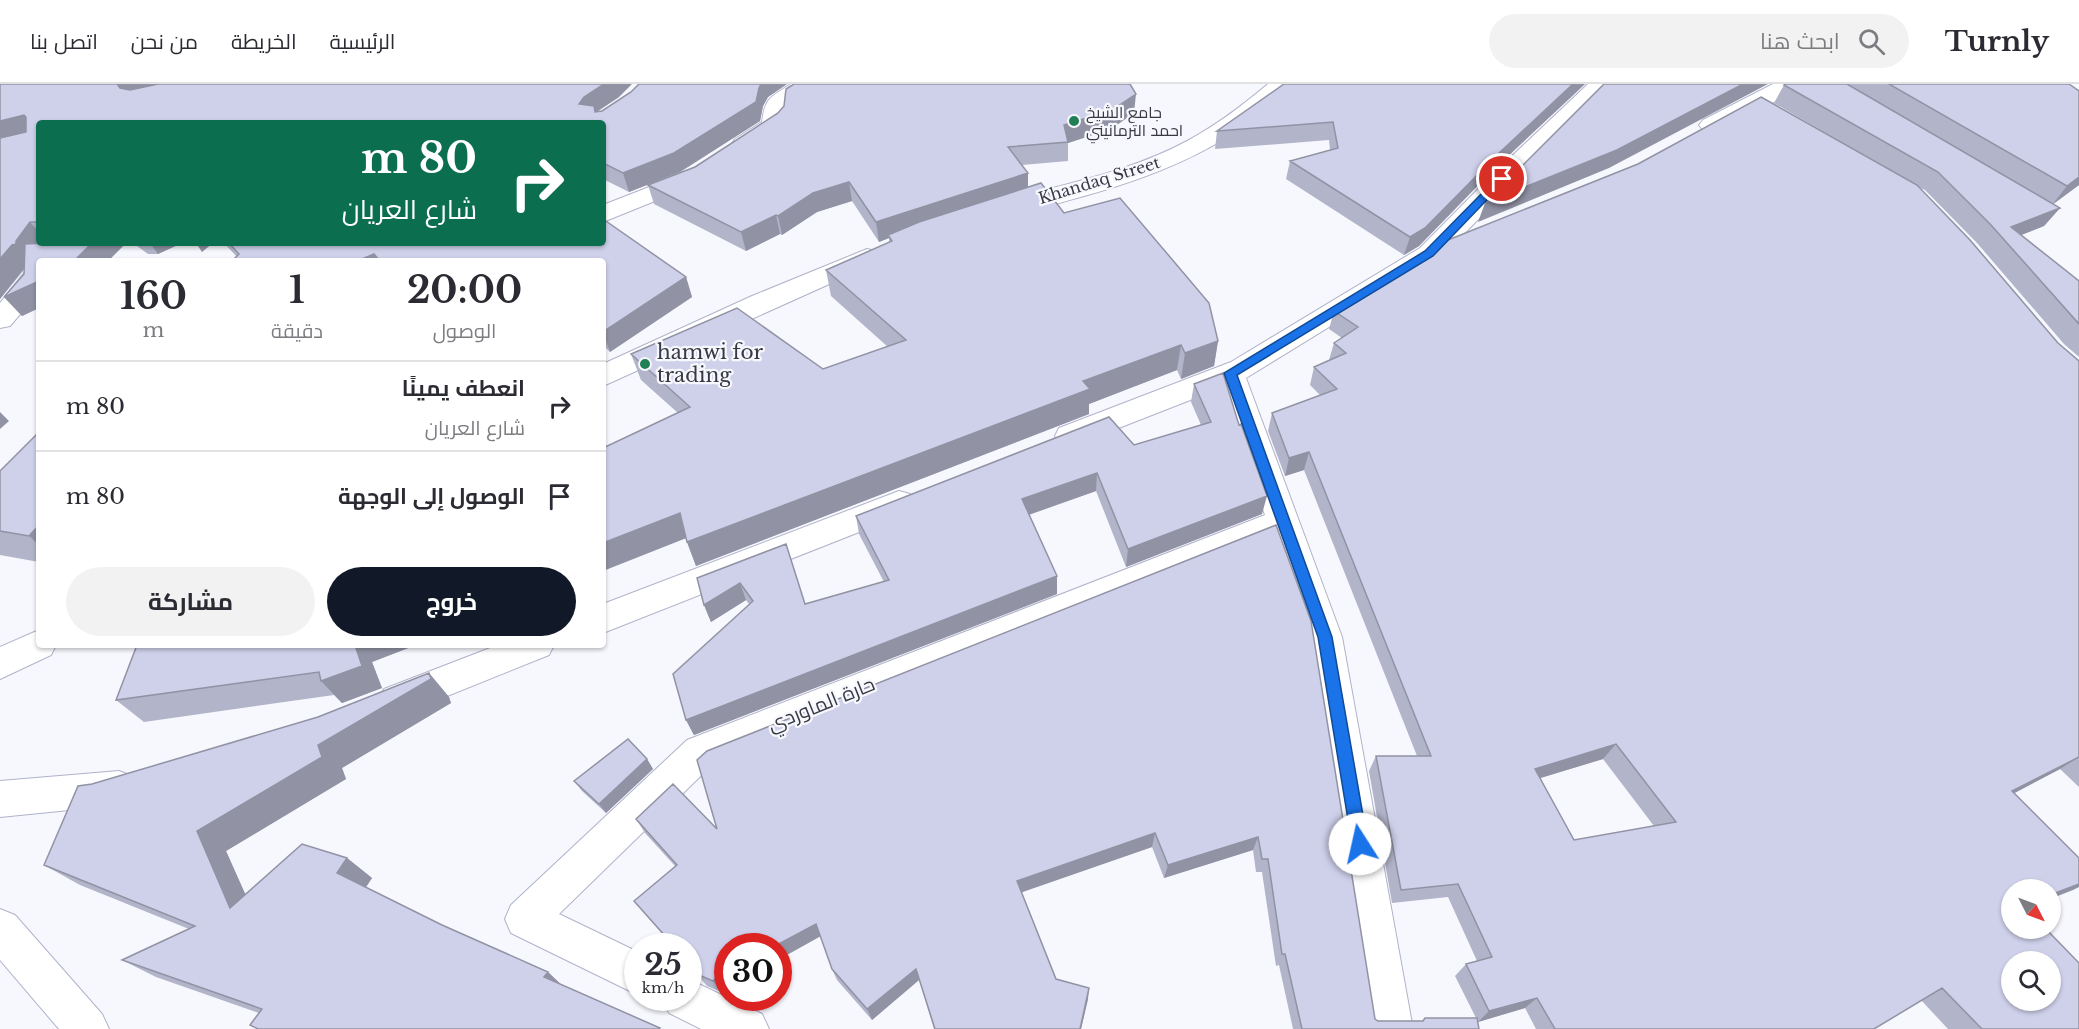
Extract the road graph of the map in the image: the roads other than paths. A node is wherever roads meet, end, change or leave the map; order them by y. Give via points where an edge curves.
1 (807, 84) edge
2 (1282, 84) edge
3 (1601, 84) edge
4 (1792, 84) edge
5 (1751, 103) junction
6 (1782, 120) edge
7 (1690, 136) edge
8 (606, 213) edge
9 (981, 216) edge
10 (1482, 232) edge
11 (891, 248) edge
12 (1429, 254) junction
13 (36, 279) edge
14 (19, 308) edge
15 (1230, 373) junction
16 (606, 375) edge
17 (1043, 447) edge
18 (922, 494) edge
19 (1284, 521) junction
20 (606, 618) edge
21 (36, 646) edge
22 (529, 648) edge
23 (0, 664) edge
24 (363, 713) edge
25 (147, 781) edge
26 (0, 799) edge
27 (0, 929) edge
28 (624, 968) edge
29 (702, 1007) edge
30 (87, 1029) edge
31 (747, 1029) edge
32 (1391, 1029) edge

1 - 8 street via 776,104 773,125 718,161 690,178
2 - 9 street, Khandaq Street via 1220,132 1178,156 1123,176
3 - 12 street
4 - 5 street
5 - 6 street
5 - 7 street
10 - 12 street
11 - 16 street via 762,302
12 - 15 street
13 - 14 street
15 - 17 street
15 - 19 street
18 - 20 street
19 - 28 street, حارة الماوردي via 700,752 525,919
19 - 32 street via 1325,637
21 - 23 street
22 - 24 street
25 - 26 street via 124,788
27 - 30 street
29 - 31 street

